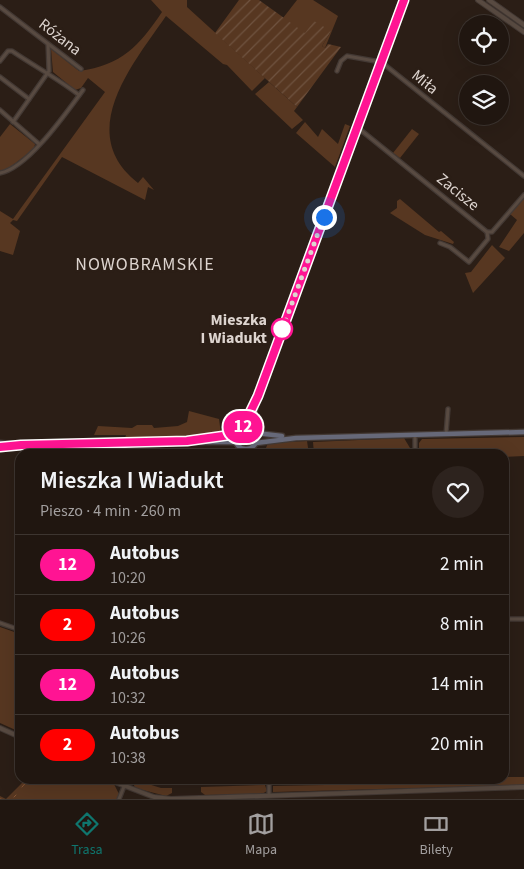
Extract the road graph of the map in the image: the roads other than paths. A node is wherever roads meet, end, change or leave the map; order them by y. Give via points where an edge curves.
1 (403, 0) edge
2 (478, 0) edge
3 (489, 0) edge
4 (0, 7) edge
5 (523, 23) edge
6 (524, 32) edge
7 (48, 44) junction
8 (0, 61) edge
9 (381, 63) junction
10 (81, 69) dead end
11 (338, 71) dead end
12 (48, 73) junction
13 (0, 77) edge
14 (82, 90) dead end
15 (79, 95) junction
16 (29, 99) junction
17 (0, 110) edge
18 (13, 122) junction
19 (357, 127) junction
20 (39, 144) junction
21 (0, 173) edge
22 (524, 176) edge
23 (524, 195) edge
24 (487, 232) junction
25 (440, 243) dead end
26 (258, 396) junction
27 (448, 409) dead end
28 (243, 427) junction
29 (252, 429) junction
30 (524, 432) edge
31 (236, 433) junction
32 (256, 434) junction
33 (446, 434) junction
34 (415, 435) junction
35 (296, 438) junction
36 (187, 441) junction
37 (0, 443) edge
38 (256, 443) junction
39 (237, 444) junction
40 (21, 445) junction
41 (0, 447) edge
42 (247, 448) joint
43 (238, 449) edge
44 (415, 449) edge
45 (524, 619) edge
46 (509, 620) edge
47 (0, 623) edge
48 (15, 628) edge
49 (0, 728) edge
50 (15, 735) edge
51 (119, 784) edge
52 (269, 784) edge
53 (124, 786) junction
54 (524, 787) edge
55 (269, 795) junction
56 (120, 799) edge

1 - 9 street
2 - 6 street
3 - 5 street
4 - 7 street, Różana
7 - 10 street, Różana
7 - 12 street
8 - 12 street via 12,51
9 - 11 street via 347,56 341,61
9 - 19 street
9 - 22 street, Miła
12 - 15 street
12 - 16 street
13 - 16 street
14 - 15 street
15 - 20 street
16 - 18 street
17 - 18 street
18 - 20 street
19 - 24 street, Zacisze
19 - 26 street
20 - 21 street via 31,155
23 - 24 street via 492,232
24 - 25 street, Zacisze via 488,240 469,262
26 - 28 street
26 - 29 street
27 - 33 street
28 - 29 main road
28 - 31 main road
29 - 32 main road
30 - 33 main road
31 - 36 main road
31 - 39 main road
32 - 35 main road
32 - 38 main road
33 - 34 main road
34 - 35 main road
34 - 44 street
35 - 38 main road
36 - 39 main road
36 - 40 main road
37 - 40 main road
38 - 42 main road
39 - 42 main road
39 - 43 street
40 - 41 main road
45 - 46 street
47 - 48 street
49 - 50 street
51 - 53 street
52 - 55 street
53 - 55 street via 160,798
53 - 56 street
54 - 55 street

